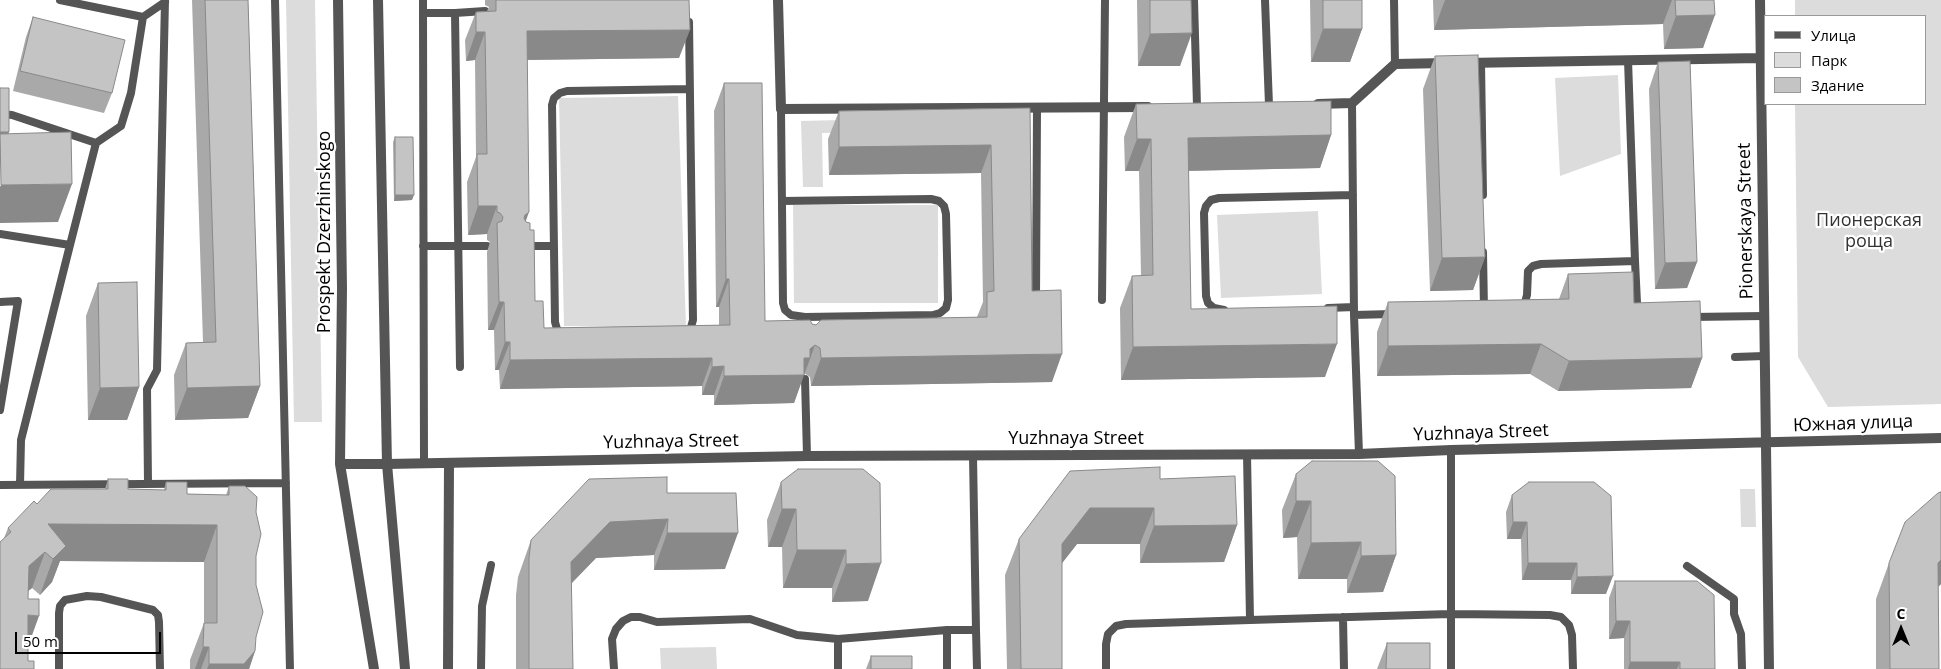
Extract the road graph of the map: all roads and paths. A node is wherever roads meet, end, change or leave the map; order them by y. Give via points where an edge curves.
1 (60, 0) edge
2 (274, 0) edge
3 (338, 0) edge
4 (378, 0) edge
5 (422, 0) edge
6 (778, 0) edge
7 (1105, 0) edge
8 (1194, 0) edge
9 (1265, 0) edge
10 (1394, 0) edge
11 (1760, 0) edge
12 (166, 1) edge
13 (689, 10) edge
14 (486, 11) edge
15 (423, 13) junction
16 (455, 13) junction
17 (143, 17) junction
18 (1760, 58) junction
19 (1628, 60) junction
20 (1480, 62) junction
21 (1395, 64) junction
22 (690, 89) junction
23 (1352, 103) junction
24 (1306, 104) edge
25 (1269, 105) edge
26 (1197, 106) edge
27 (1160, 107) edge
28 (780, 108) junction
29 (1038, 108) junction
30 (1104, 108) junction
31 (0, 114) edge
32 (96, 143) junction
33 (1353, 195) junction
34 (1483, 201) edge
35 (782, 202) junction
36 (0, 234) edge
37 (1483, 241) edge
38 (70, 245) junction
39 (423, 246) junction
40 (458, 246) junction
41 (487, 246) dead end
42 (519, 246) edge
43 (554, 246) junction
44 (1635, 260) junction
45 (1102, 300) dead end
46 (0, 302) edge
47 (1036, 306) edge
48 (1316, 308) edge
49 (1231, 310) edge
50 (1494, 310) edge
51 (1513, 310) edge
52 (1354, 311) junction
53 (1475, 311) edge
54 (1484, 311) junction
55 (1401, 314) edge
56 (1644, 315) edge
57 (1764, 316) junction
58 (805, 317) junction
59 (1681, 317) edge
60 (805, 333) edge
61 (678, 334) edge
62 (570, 336) edge
63 (1764, 356) junction
64 (1735, 357) dead end
65 (460, 367) dead end
66 (805, 379) edge
67 (0, 410) edge
68 (1941, 438) edge
69 (1766, 442) junction
70 (1451, 450) junction
71 (1247, 454) junction
72 (1359, 454) junction
73 (807, 456) junction
74 (973, 456) junction
75 (424, 463) junction
76 (449, 463) junction
77 (340, 464) junction
78 (387, 464) junction
79 (148, 483) junction
80 (286, 483) junction
81 (0, 485) edge
82 (20, 485) junction
83 (491, 565) dead end
84 (1687, 566) dead end
85 (1450, 614) junction
86 (1342, 617) junction
87 (1250, 620) junction
88 (947, 630) junction
89 (976, 630) junction
90 (838, 638) junction
91 (60, 669) edge
92 (160, 669) edge
93 (290, 669) edge
94 (374, 669) edge
95 (405, 669) edge
96 (448, 669) edge
97 (481, 669) edge
98 (614, 669) edge
99 (838, 669) edge
100 (947, 669) edge
101 (977, 669) edge
102 (1106, 669) edge
103 (1344, 669) edge
104 (1451, 669) edge
105 (1573, 669) edge
106 (1742, 669) edge
107 (1769, 669) edge

1 - 17 lane
2 - 80 lane
3 - 77 street, Prospekt Dzerzhinskogo via 342,288
4 - 78 street
5 - 15 lane
6 - 28 street
7 - 30 lane
8 - 26 lane
9 - 25 lane
10 - 21 lane
11 - 18 street, Pionerskaya Street
12 - 17 lane
12 - 79 lane via 157,370 147,389
13 - 22 lane
14 - 16 lane
15 - 16 lane
15 - 39 lane
16 - 40 lane
17 - 32 lane via 132,92 121,126
18 - 19 street
18 - 57 street, Pionerskaya Street
19 - 20 street
19 - 44 lane
20 - 21 street
20 - 34 lane
21 - 23 street
22 - 43 lane via 567,91 554,98
22 - 61 lane via 693,320 686,333
23 - 24 street
23 - 33 lane
27 - 30 street
28 - 29 street
28 - 35 lane
29 - 30 street
29 - 47 lane
30 - 45 lane
31 - 32 lane via 12,115
32 - 38 lane
33 - 49 lane via 1211,200 1204,213 1206,296 1214,308
33 - 52 lane
35 - 58 lane via 783,303 791,315
35 - 58 lane via 931,199 944,206 946,214 948,300 940,313
36 - 38 lane
37 - 54 lane
38 - 82 lane via 21,440
39 - 40 lane
39 - 75 lane
40 - 41 lane
40 - 65 lane
42 - 43 lane
43 - 62 lane via 555,322 557,329
44 - 51 lane via 1533,266 1528,271 1525,302
44 - 56 lane via 1637,303
46 - 67 lane via 18,301
48 - 52 lane
50 - 54 lane
52 - 55 lane
52 - 72 lane
53 - 54 lane
57 - 59 lane
57 - 63 street, Pionerskaya Street
58 - 60 lane
63 - 64 lane
63 - 69 street, Pionerskaya Street
66 - 73 lane
68 - 69 street, Южная улица
69 - 70 street, Yuzhnaya Street
69 - 107 street, Pionerskaya Street
70 - 72 street, Yuzhnaya Street
70 - 85 lane
71 - 72 street, Yuzhnaya Street
71 - 74 street, Yuzhnaya Street
71 - 87 lane
73 - 74 street, Yuzhnaya Street
73 - 76 street, Yuzhnaya Street
74 - 89 lane
75 - 76 street, Yuzhnaya Street
75 - 78 street, Yuzhnaya Street
76 - 96 street
77 - 78 street
77 - 94 street, Prospekt Dzerzhinskogo
78 - 95 street
79 - 80 lane
79 - 82 lane
80 - 93 lane
81 - 82 lane
83 - 97 lane via 482,606
84 - 106 lane via 1734,599 1734,614 1741,634
85 - 86 lane
85 - 104 lane
85 - 105 lane via 1561,617 1572,635
86 - 87 lane
86 - 103 lane
87 - 102 lane via 1116,626 1108,634
88 - 89 lane
88 - 90 lane
88 - 100 lane
89 - 101 lane
90 - 98 lane via 797,635 750,619 657,622 631,617 616,629 612,638
90 - 99 lane
91 - 92 lane via 60,606 65,600 88,596 153,610 158,615

